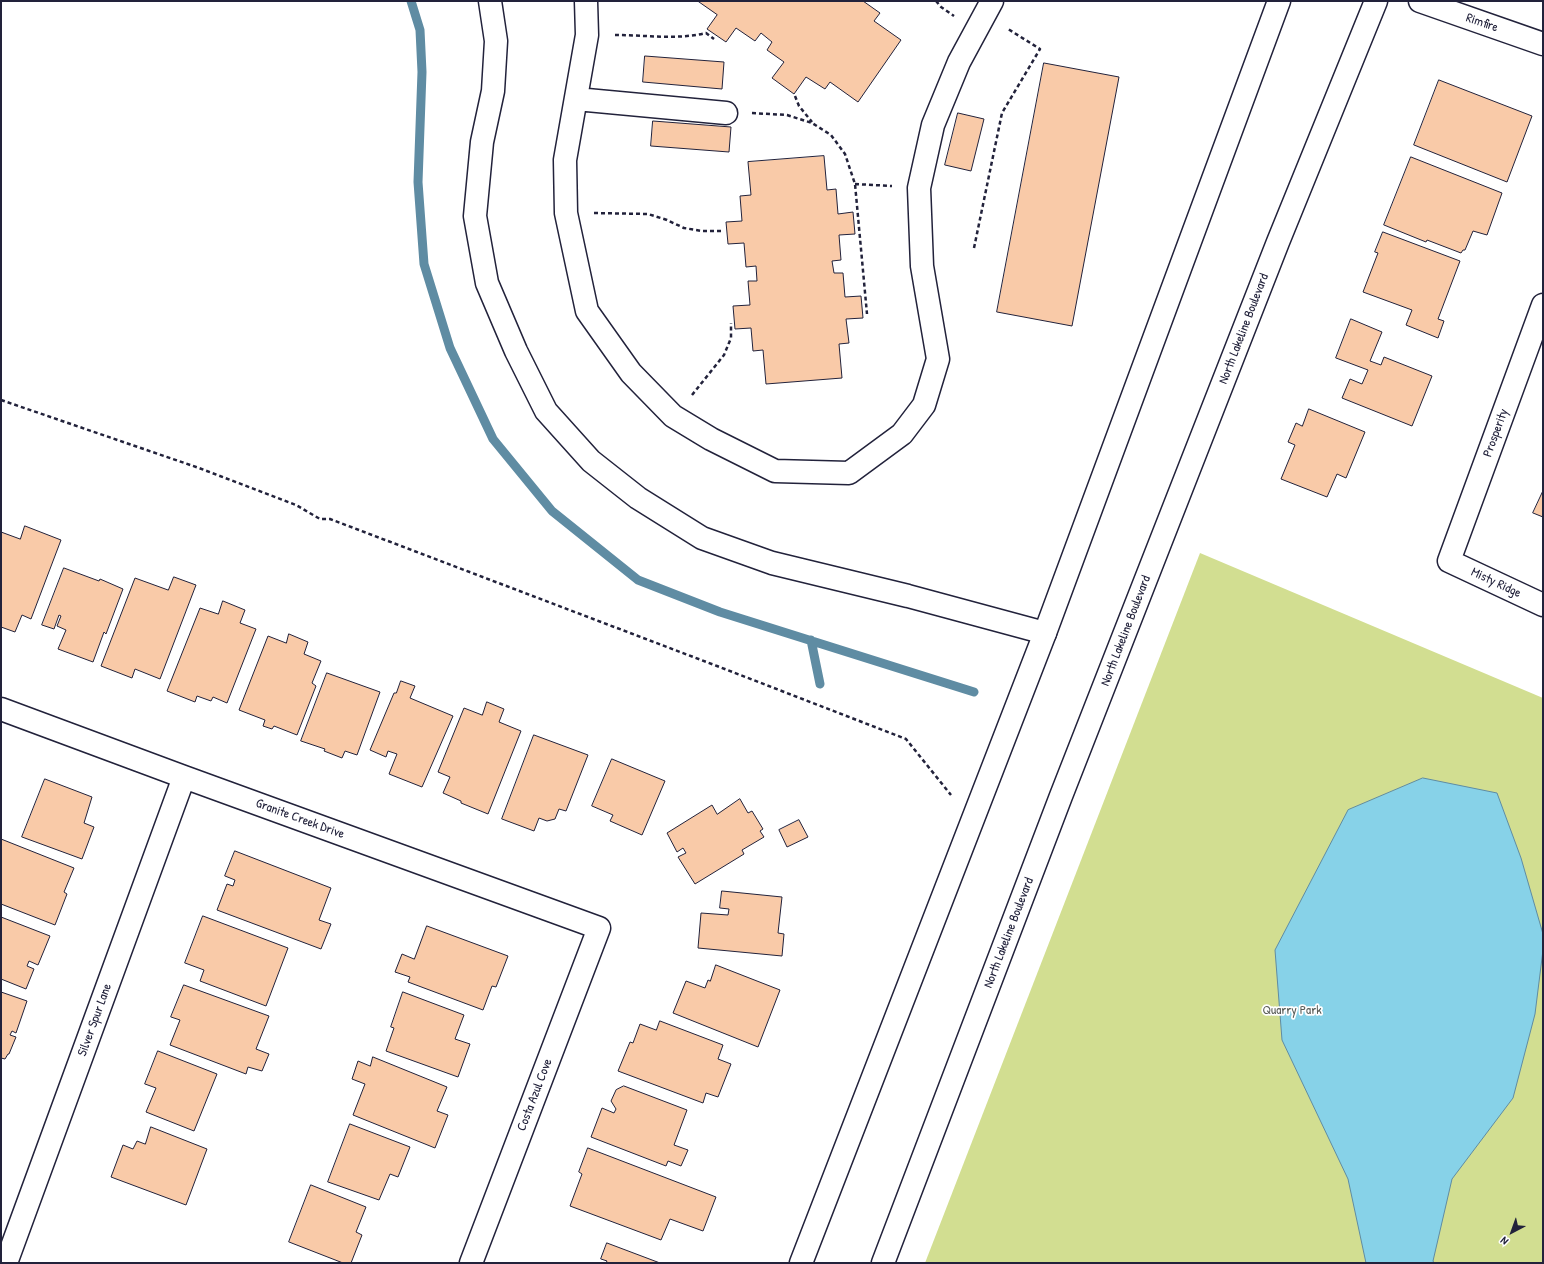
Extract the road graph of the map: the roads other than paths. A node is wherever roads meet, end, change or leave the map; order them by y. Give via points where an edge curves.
1 (490, 1) edge
2 (586, 1) edge
3 (992, 1) edge
4 (1279, 1) edge
5 (1376, 1) edge
6 (1420, 1) edge
7 (1543, 44) edge
8 (576, 99) junction
9 (726, 113) road end
10 (1543, 305) edge
11 (1449, 561) joint
12 (1543, 605) edge
13 (1044, 633) junction
14 (1, 709) edge
15 (184, 777) junction
16 (599, 928) joint
17 (6, 1263) edge
18 (471, 1263) edge
19 (801, 1263) edge
20 (883, 1263) edge

1 - 13 main road via 496,41 493,92 482,142 475,216 487,283 516,351 546,411 591,461 638,498 702,538 772,564 908,596
2 - 8 main road via 586,35
3 - 8 main road via 959,62 933,125 919,188 922,266 938,359 924,405 902,434 849,473 775,471 711,439 673,416 631,373 587,311 566,213 565,160
4 - 13 main road
5 - 20 main road, North Lakeline Boulevard via 1061,796
6 - 7 main road, Rimfire
8 - 9 main road
10 - 11 main road, Prosperity
11 - 12 main road, Misty Ridge
13 - 19 main road
14 - 15 main road, Granite Creek Drive
15 - 16 main road, Granite Creek Drive
15 - 17 main road, Silver Spur Lane
16 - 18 main road, Costa Azul Cove

